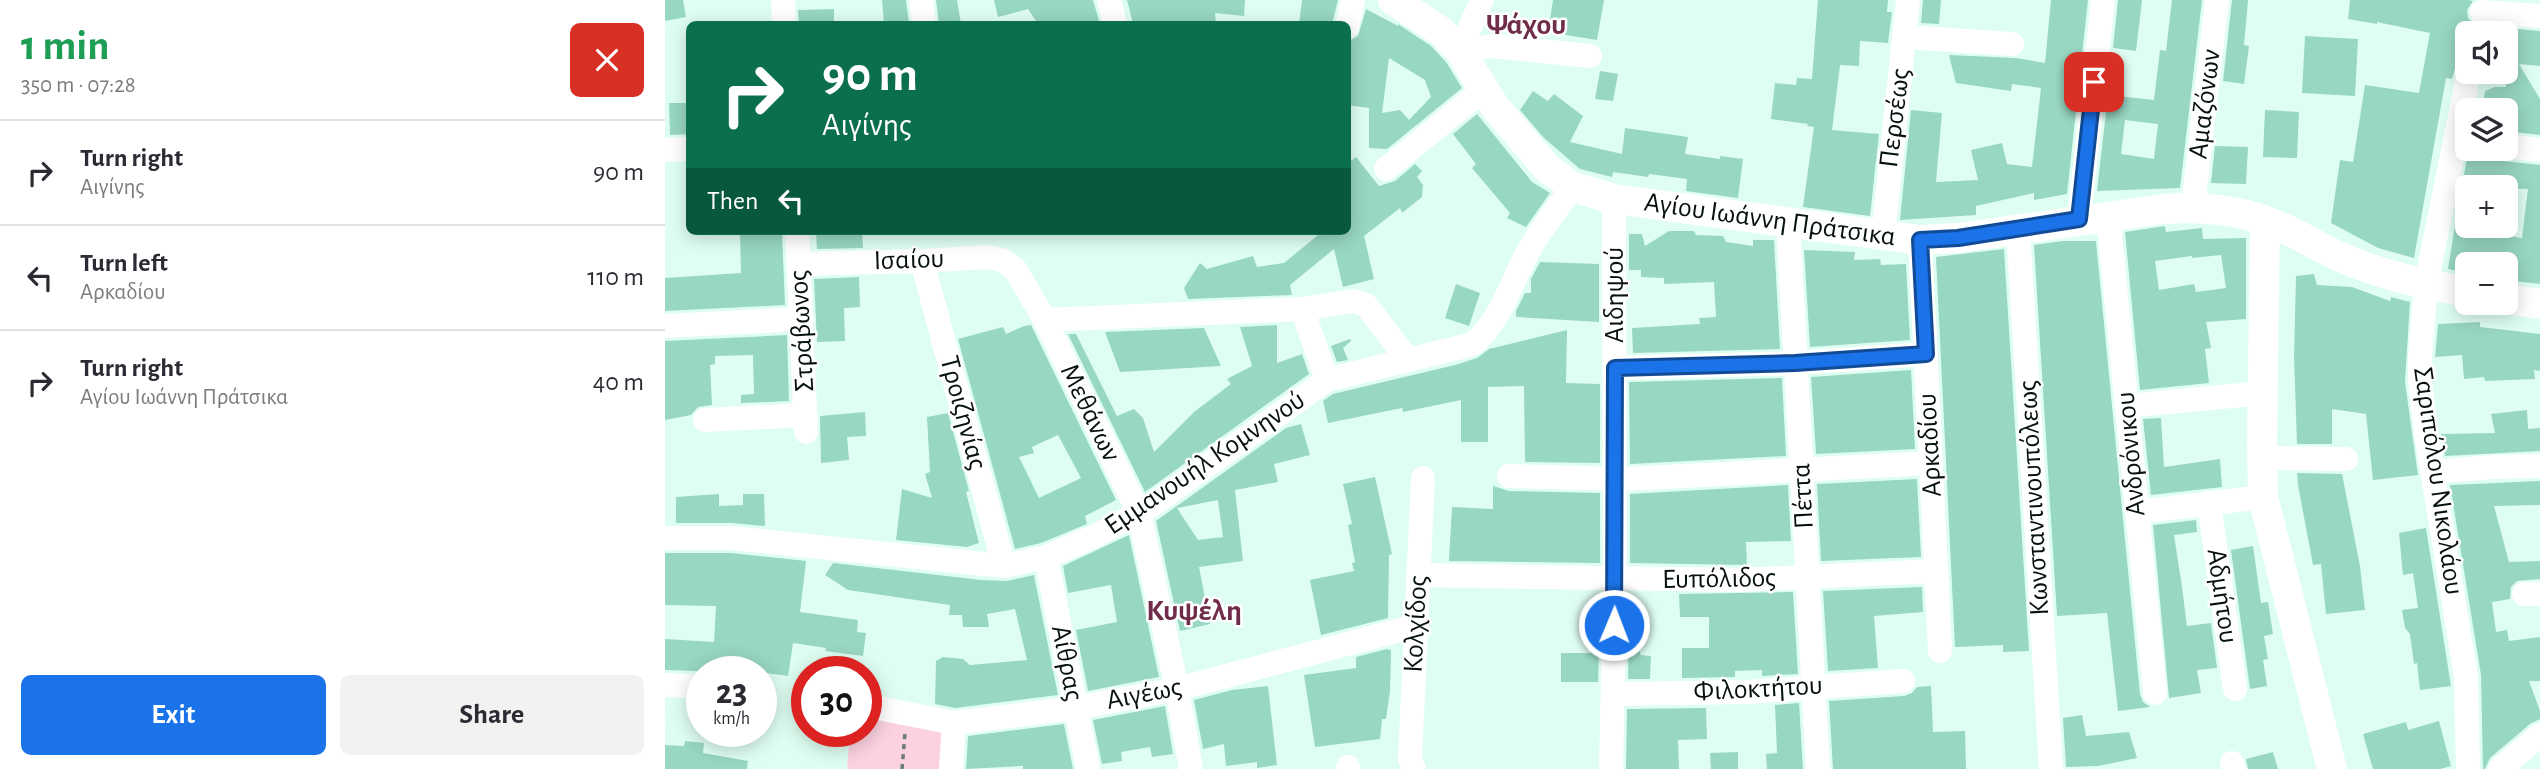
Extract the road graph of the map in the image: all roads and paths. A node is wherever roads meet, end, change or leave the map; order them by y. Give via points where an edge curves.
1 (783, 0) edge
2 (921, 0) edge
3 (1109, 0) edge
4 (1353, 0) edge
5 (1393, 0) edge
6 (1482, 0) edge
7 (1908, 0) edge
8 (2103, 0) edge
9 (2217, 0) edge
10 (2481, 15) edge
11 (2540, 16) edge
12 (784, 21) edge
13 (924, 21) edge
14 (1114, 21) edge
15 (1348, 21) edge
16 (1905, 37) junction
17 (2012, 44) dead end
18 (1460, 51) junction
19 (1590, 56) dead end
20 (1483, 90) junction
21 (2518, 147) edge
22 (686, 149) edge
23 (665, 150) edge
24 (2540, 150) edge
25 (2456, 161) edge
26 (1386, 169) dead end
27 (1573, 187) junction
28 (1614, 199) junction
29 (2193, 208) junction
30 (2108, 215) junction
31 (2079, 219) junction
32 (2265, 221) junction
33 (1788, 223) junction
34 (2018, 229) junction
35 (797, 235) edge
36 (1883, 236) junction
37 (1920, 240) junction
38 (922, 261) junction
39 (799, 264) junction
40 (1015, 269) joint
41 (2426, 284) junction
42 (2455, 290) edge
43 (2518, 301) edge
44 (2540, 304) edge
45 (1303, 309) junction
46 (802, 319) junction
47 (1045, 320) junction
48 (665, 326) edge
49 (1926, 354) junction
50 (1407, 359) junction
51 (1795, 363) junction
52 (1615, 368) junction
53 (1327, 380) junction
54 (2263, 393) junction
55 (2127, 406) junction
56 (705, 420) dead end
57 (2262, 458) junction
58 (2346, 459) dead end
59 (1931, 463) junction
60 (2540, 467) edge
61 (1801, 471) junction
62 (2432, 472) junction
63 (1509, 476) dead end
64 (1423, 478) dead end
65 (1614, 479) junction
66 (2263, 497) junction
67 (2209, 503) junction
68 (2137, 512) junction
69 (1139, 513) junction
70 (665, 538) edge
71 (1046, 557) junction
72 (1005, 566) junction
73 (1936, 571) junction
74 (1418, 575) junction
75 (1808, 577) junction
76 (1615, 580) junction
77 (1415, 626) junction
78 (1940, 651) dead end
79 (1903, 681) dead end
80 (665, 685) edge
81 (686, 686) edge
82 (1814, 687) junction
83 (1177, 689) junction
84 (2235, 689) dead end
85 (2155, 693) dead end
86 (1613, 694) junction
87 (1075, 708) junction
88 (882, 709) edge
89 (907, 713) junction
90 (954, 723) junction
91 (2539, 738) edge
92 (2051, 767) edge
93 (902, 769) edge
94 (951, 769) edge
95 (1088, 769) edge
96 (1191, 769) edge
97 (1414, 769) edge
98 (1611, 769) edge
99 (1818, 769) edge
100 (2332, 769) edge
101 (2468, 769) edge
102 (2500, 769) edge

1 - 12 street
2 - 13 street
3 - 14 street
4 - 15 street
5 - 18 main road, Αγίου Ιωάννη Πράτσικα via 1430,23
6 - 18 street
7 - 16 street, Περσέως
8 - 31 street
9 - 29 street, Αμαζόνων
10 - 11 street
16 - 17 street
16 - 36 street, Περσέως
18 - 19 street via 1492,46
18 - 20 main road, Αγίου Ιωάννη Πράτσικα
20 - 26 street
20 - 27 main road, Αγίου Ιωάννη Πράτσικα via 1534,156
21 - 24 street
22 - 23 street
25 - 41 street, Σαριπόλου Νικολάου
27 - 28 main road, Αγίου Ιωάννη Πράτσικα
27 - 50 street, Εμμανουήλ Κομνηνού via 1532,245 1484,335 1473,344
28 - 33 main road, Αγίου Ιωάννη Πράτσικα
28 - 52 street, Αιδηψού
29 - 30 main road, Αγίου Ιωάννη Πράτσικα
29 - 32 main road, Αγίου Ιωάννη Πράτσικα via 2231,211
30 - 31 main road, Αγίου Ιωάννη Πράτσικα
30 - 55 street, Ανδρόνικου
31 - 34 main road, Αγίου Ιωάννη Πράτσικα
32 - 41 main road, Αγίου Ιωάννη Πράτσικα via 2357,264
32 - 54 main road
33 - 36 main road, Αγίου Ιωάννη Πράτσικα
33 - 51 street, Πέττα
34 - 37 main road, Αγίου Ιωάννη Πράτσικα
34 - 92 street, Κωνσταντινουπόλεως
35 - 39 street, Στράβωνος
36 - 37 main road, Αγίου Ιωάννη Πράτσικα
37 - 49 street, Αρκαδίου
38 - 39 street, Ισαίου
38 - 40 street, Ισαίου via 987,257
38 - 72 street, Τροιζηνίας
39 - 46 street, Στράβωνος
40 - 47 street, Μεθάνων
41 - 42 main road, Αγίου Ιωάννη Πράτσικα
41 - 62 street, Σαριπόλου Νικολάου via 2420,382
43 - 44 main road
45 - 47 street
45 - 50 street via 1353,301 1366,305
45 - 53 street
46 - 48 street
46 - 56 street, Στράβωνος via 806,423
47 - 69 street, Μεθάνων
49 - 51 street
49 - 59 street, Αρκαδίου
50 - 53 street, Εμμανουήλ Κομνηνού
51 - 52 street
51 - 61 street, Πέττα
52 - 65 street, Αιδηψού
53 - 69 street, Εμμανουήλ Κομνηνού
54 - 55 street
54 - 57 main road
55 - 68 street, Ανδρόνικου
57 - 58 street
57 - 66 main road
59 - 61 street
59 - 73 street, Αρκαδίου
60 - 62 street
61 - 65 street
61 - 75 street, Πέττα
62 - 101 street, Σαριπόλου Νικολάου via 2466,677
63 - 65 street
64 - 74 street, Κολχίδος
65 - 76 street, Αιδηψού
66 - 67 street
66 - 100 main road
67 - 68 street
67 - 84 street, Αδμήτου
68 - 85 street, Ανδρόνικου
69 - 71 street, Εμμανουήλ Κομνηνού
69 - 83 street, Μεθάνων
70 - 72 street, Εμμανουήλ Κομνηνού via 732,538
71 - 72 street, Εμμανουήλ Κομνηνού
71 - 87 street, Αίθρας
73 - 75 street, Ευπόλιδος
73 - 78 street, Αρκαδίου
74 - 76 street, Ευπόλιδος
74 - 77 street, Κολχίδος
75 - 76 street, Ευπόλιδος
75 - 82 street, Πέττα
76 - 86 street, Αιδηψού
77 - 83 street, Αιγέως
77 - 97 street, Κολχίδος via 1410,759
79 - 82 street, Φιλοκτήτου
80 - 81 street
82 - 86 street, Φιλοκτήτου
82 - 99 street, Πέττα
83 - 87 street, Αιγέως
83 - 96 street, Μεθάνων
86 - 98 street, Αιδηψού
87 - 90 street, Αιγέως
87 - 95 street, Αίθρας
88 - 89 street, Αιγέως
89 - 90 street, Αιγέως
89 - 93 path
90 - 94 street
91 - 102 street

